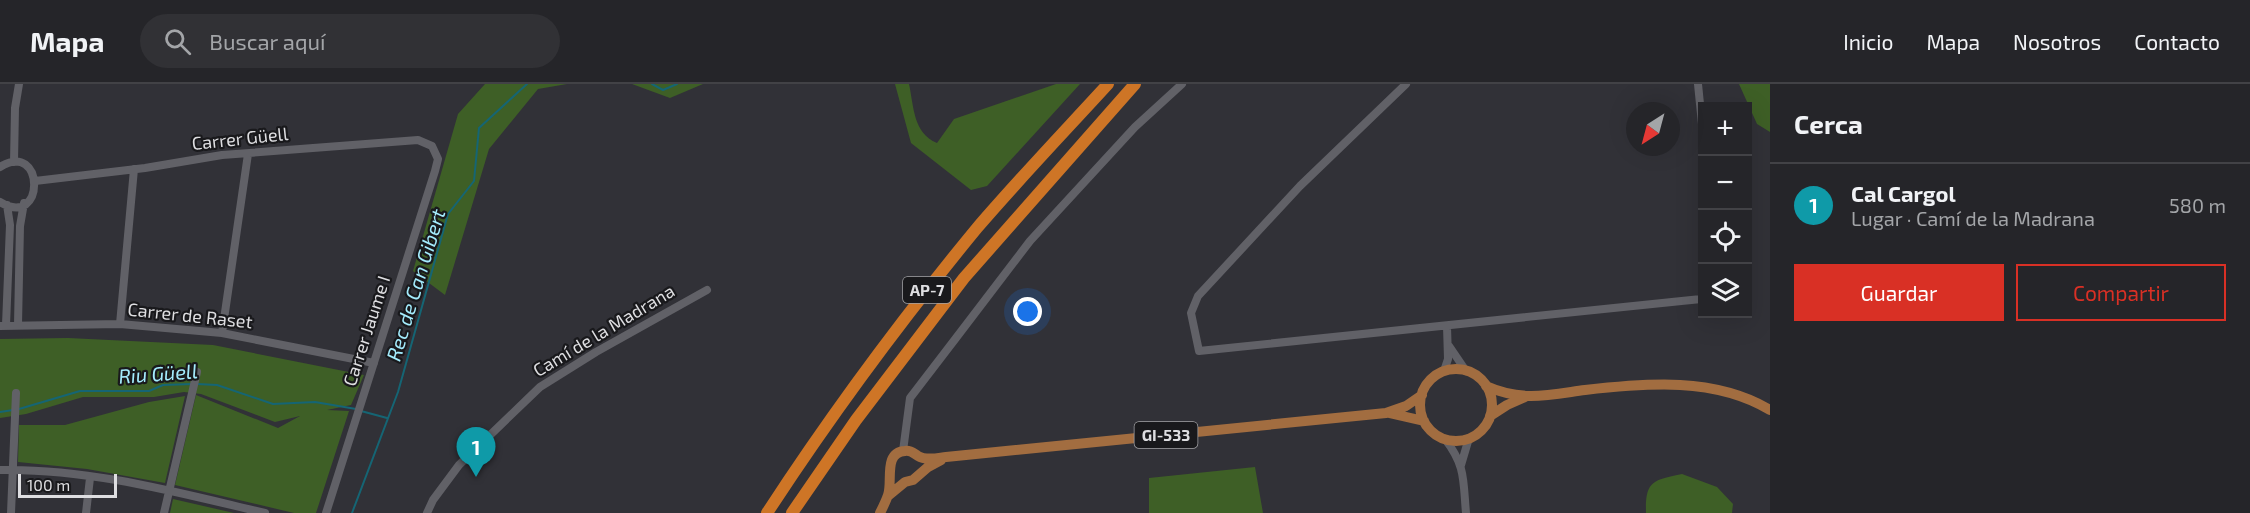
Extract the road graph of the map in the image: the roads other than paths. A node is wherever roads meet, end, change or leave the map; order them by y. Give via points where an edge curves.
1 (19, 84) edge
2 (1108, 84) edge
3 (1140, 84) edge
4 (1182, 84) edge
5 (1406, 84) edge
6 (1698, 84) edge
7 (1131, 89) edge
8 (1700, 102) edge
9 (248, 154) junction
10 (438, 159) joint
11 (14, 162) junction
12 (0, 167) edge
13 (134, 169) junction
14 (35, 181) junction
15 (24, 203) junction
16 (3, 204) edge
17 (706, 290) dead end
18 (1698, 299) edge
19 (120, 324) junction
20 (18, 325) junction
21 (3, 326) edge
22 (1447, 326) junction
23 (222, 333) junction
24 (1449, 345) junction
25 (374, 363) junction
26 (1444, 371) junction
27 (1466, 371) junction
28 (197, 372) dead end
29 (1486, 386) junction
30 (16, 393) dead end
31 (1422, 395) junction
32 (1526, 397) junction
33 (1770, 410) edge
34 (1386, 413) junction
35 (1490, 416) junction
36 (1424, 421) junction
37 (1469, 438) junction
38 (1445, 439) junction
39 (903, 451) junction
40 (918, 457) junction
41 (946, 457) junction
42 (1461, 466) junction
43 (0, 470) edge
44 (12, 470) junction
45 (891, 472) junction
46 (920, 474) junction
47 (90, 478) junction
48 (905, 482) junction
49 (169, 491) junction
50 (888, 496) junction
51 (11, 513) edge
52 (86, 513) edge
53 (164, 513) edge
54 (265, 513) edge
55 (326, 513) edge
56 (427, 513) edge
57 (767, 513) edge
58 (792, 513) edge
59 (880, 513) edge
60 (1466, 513) edge

1 - 11 street
2 - 57 highway, AP-7 via 1006,195 933,283
3 - 7 highway
4 - 39 street via 1135,127 1030,241 910,398
5 - 22 street via 1300,186 1198,296 1191,313 1199,351
6 - 8 street
7 - 58 highway, AP-7 via 964,278 856,420
9 - 10 street, Carrer Güell via 418,140 432,146
9 - 13 street, Carrer Güell
9 - 23 street
10 - 25 street, Carrer Jaume I
11 - 12 street
11 - 14 street via 29,169
13 - 14 street, Carrer Güell
13 - 19 street
14 - 15 street via 34,192
15 - 16 street
15 - 20 street
16 - 21 street via 10,225
17 - 56 street, Camí de la Madrana via 540,387 459,465
18 - 22 street
19 - 20 street, Carrer de Raset
19 - 23 street, Carrer de Raset
20 - 21 street, Carrer de Raset
22 - 24 street
23 - 25 street, Carrer de Raset
24 - 26 street
24 - 27 street
25 - 55 street, Carrer Jaume I
26 - 27 main road
26 - 31 main road, GI-533 via 1428,382
27 - 29 main road
28 - 49 street
29 - 32 main road
29 - 35 main road via 1491,395
30 - 44 street
31 - 34 main road, GI-533
31 - 36 main road
32 - 33 main road via 1690,385 1756,402
32 - 35 main road
34 - 36 main road, GI-533
34 - 41 main road, GI-533
35 - 37 main road via 1482,429
36 - 38 main road, GI-533
37 - 38 main road
37 - 42 street
38 - 42 street
39 - 40 main road, GI-533
39 - 45 main road, GI-533 via 893,457
40 - 41 main road, GI-533
40 - 46 main road
41 - 46 main road, GI-533
42 - 60 street
43 - 44 street
44 - 47 street
44 - 51 street
45 - 48 main road
45 - 50 main road, GI-533
46 - 48 main road, GI-533
47 - 49 street
47 - 52 street
48 - 50 main road, GI-533
49 - 53 street
49 - 54 street
50 - 59 main road, GI-533

